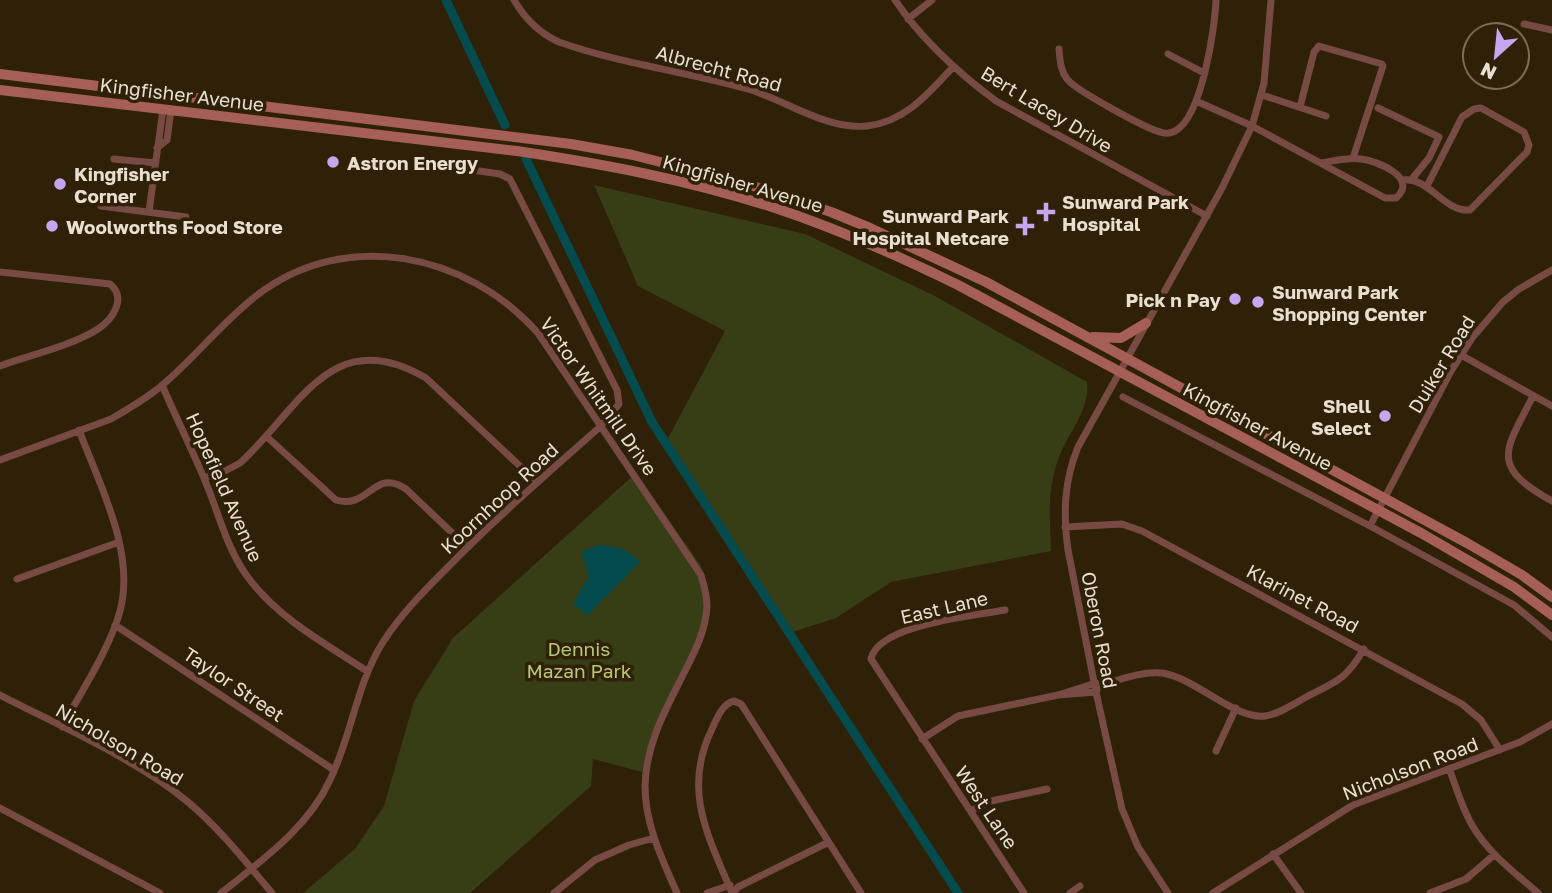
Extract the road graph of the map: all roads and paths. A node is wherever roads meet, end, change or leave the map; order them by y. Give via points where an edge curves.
1 (513, 0) edge
2 (895, 0) edge
3 (932, 0) edge
4 (1216, 0) edge
5 (1271, 0) edge
6 (908, 19) junction
7 (1531, 26) edge
8 (1552, 30) edge
9 (1059, 48) dead end
10 (1168, 54) dead end
11 (953, 67) junction
12 (1204, 73) junction
13 (0, 74) edge
14 (0, 90) edge
15 (1262, 95) junction
16 (1196, 102) junction
17 (1300, 107) junction
18 (1378, 108) dead end
19 (167, 110) junction
20 (1326, 116) dead end
21 (1252, 126) junction
22 (1353, 158) junction
23 (114, 159) dead end
24 (155, 163) junction
25 (424, 163) dead end
26 (1321, 163) junction
27 (1407, 180) junction
28 (1427, 186) junction
29 (101, 206) dead end
30 (149, 212) junction
31 (1207, 216) junction
32 (186, 217) dead end
33 (1552, 270) edge
34 (0, 272) edge
35 (1146, 323) junction
36 (1086, 336) junction
37 (1461, 355) junction
38 (1127, 358) junction
39 (0, 366) edge
40 (1120, 372) junction
41 (162, 386) junction
42 (1533, 396) junction
43 (1123, 397) dead end
44 (1552, 406) edge
45 (601, 426) junction
46 (79, 430) junction
47 (266, 436) junction
48 (0, 460) edge
49 (204, 478) junction
50 (537, 482) junction
51 (1385, 498) junction
52 (1552, 501) edge
53 (1378, 511) junction
54 (1370, 526) junction
55 (1065, 527) junction
56 (119, 542) junction
57 (467, 547) junction
58 (17, 579) dead end
59 (1552, 597) edge
60 (1005, 610) dead end
61 (1552, 615) edge
62 (115, 625) junction
63 (1552, 637) edge
64 (1364, 649) junction
65 (368, 671) junction
66 (1096, 687) junction
67 (0, 695) edge
68 (1236, 708) junction
69 (1552, 724) edge
70 (62, 727) junction
71 (922, 739) junction
72 (1500, 750) junction
73 (1216, 751) dead end
74 (1449, 768) junction
75 (334, 770) junction
76 (1047, 789) dead end
77 (0, 808) edge
78 (971, 811) junction
79 (654, 838) junction
80 (827, 843) junction
81 (1273, 854) junction
82 (1494, 855) junction
83 (251, 868) junction
84 (728, 884) junction
85 (1080, 886) dead end
86 (734, 891) edge
87 (160, 893) edge
88 (221, 893) edge
89 (272, 893) edge
90 (554, 893) edge
91 (677, 893) edge
92 (707, 893) edge
93 (861, 893) edge
94 (1024, 893) edge
95 (1070, 893) edge
96 (1168, 893) edge
97 (1213, 893) edge
98 (1301, 893) edge
99 (1430, 893) edge
100 (1538, 893) edge

1 - 11 street, Albrecht Road via 536,28 559,42 750,90 844,125 867,126 903,114
2 - 6 street, Bert Lacey Drive
3 - 6 street
4 - 12 street
5 - 15 street, Oberon Road
6 - 11 street, Bert Lacey Drive
7 - 8 street
9 - 16 street via 1062,72 1070,83 1156,131 1177,130
10 - 12 street
11 - 31 street, Bert Lacey Drive via 1004,106
12 - 16 street
13 - 36 street, Kingfisher Avenue via 571,144 688,168 870,228 986,282
14 - 19 street, Kingfisher Avenue
15 - 17 street
15 - 21 street, Oberon Road
16 - 21 street
17 - 20 street
17 - 22 street via 1319,46 1382,64
18 - 27 street via 1439,137 1429,158
19 - 24 street via 167,140 157,148
19 - 40 street, Kingfisher Avenue via 555,157 724,192 882,249
21 - 26 street
21 - 31 street, Oberon Road
22 - 26 street
22 - 27 street via 1366,159
23 - 24 street
24 - 30 street
25 - 45 street, Koornhoop Road via 510,178 619,396 616,408
26 - 27 street via 1389,199 1400,194
27 - 28 street
28 - 28 street via 1462,117 1474,109 1481,108 1524,132 1527,152 1470,210 1454,206
29 - 30 street
30 - 32 street
31 - 35 street, Oberon Road
33 - 37 street, Duiker Road via 1503,302
34 - 39 street via 110,284 119,300 99,328
35 - 36 street via 1121,338
35 - 38 street, Oberon Road
36 - 38 street, Kingfisher Avenue
37 - 42 street
37 - 51 street, Duiker Road
38 - 40 street, Oberon Road
38 - 51 street, Kingfisher Avenue
40 - 53 street, Kingfisher Avenue
40 - 55 street, Oberon Road via 1074,458 1065,489
41 - 45 street, Victor Whitmill Drive via 239,310 278,282 307,268 348,258 402,258 453,271 502,299 538,333
41 - 46 street, Victor Whitmill Drive via 126,410
41 - 49 street, Hopefield Avenue
42 - 44 street
42 - 52 street via 1510,441 1509,459 1524,485
43 - 54 street
45 - 50 street, Koornhoop Road
45 - 79 street, Victor Whitmill Drive via 696,565 707,599 699,643 651,742 645,788
46 - 48 street, Victor Whitmill Drive
46 - 56 street
47 - 49 street via 234,467
47 - 50 street via 308,388 334,369 360,361 393,363 426,378
47 - 57 street via 336,500 357,501 382,483 393,482
49 - 65 street, Hopefield Avenue via 235,556 250,581 295,624
50 - 57 street, Koornhoop Road
51 - 53 street, Duiker Road
51 - 59 street, Kingfisher Avenue via 1500,561
53 - 54 street, Duiker Road
53 - 61 street, Kingfisher Avenue via 1490,572
54 - 63 street via 1514,605
55 - 64 street, Klarinet Road via 1129,525
55 - 66 street, Oberon Road
56 - 58 street
56 - 62 street via 123,588
57 - 65 street, Koornhoop Road via 398,621
60 - 71 street, East Lane via 903,630 875,648 874,667
62 - 70 street
62 - 75 street, Taylor Street
64 - 68 street via 1343,678 1278,712 1262,717
64 - 72 street, Klarinet Road via 1472,711
65 - 75 street, Koornhoop Road
66 - 68 street via 1163,673
66 - 71 street via 958,716
66 - 96 street, Oberon Road via 1122,809 1138,847
67 - 70 street, Nicholson Road
68 - 73 street
69 - 72 street, Nicholson Road
70 - 83 street, Nicholson Road via 174,791 222,834
71 - 78 street, West Lane
72 - 74 street, Nicholson Road
74 - 81 street, Nicholson Road via 1353,805
74 - 82 street via 1472,825
75 - 83 street, Koornhoop Road via 298,827
76 - 78 street via 987,802
77 - 87 street
78 - 94 street, West Lane
79 - 90 street via 595,860
79 - 91 street, Victor Whitmill Drive
80 - 84 street via 741,704 731,701 723,706 709,733 697,787 706,834
80 - 86 street
80 - 93 street
81 - 97 street, Nicholson Road
81 - 98 street
82 - 99 street via 1466,879
82 - 100 street
83 - 88 street, Koornhoop Road
83 - 89 street, Nicholson Road
84 - 86 street
84 - 92 street
85 - 95 street

